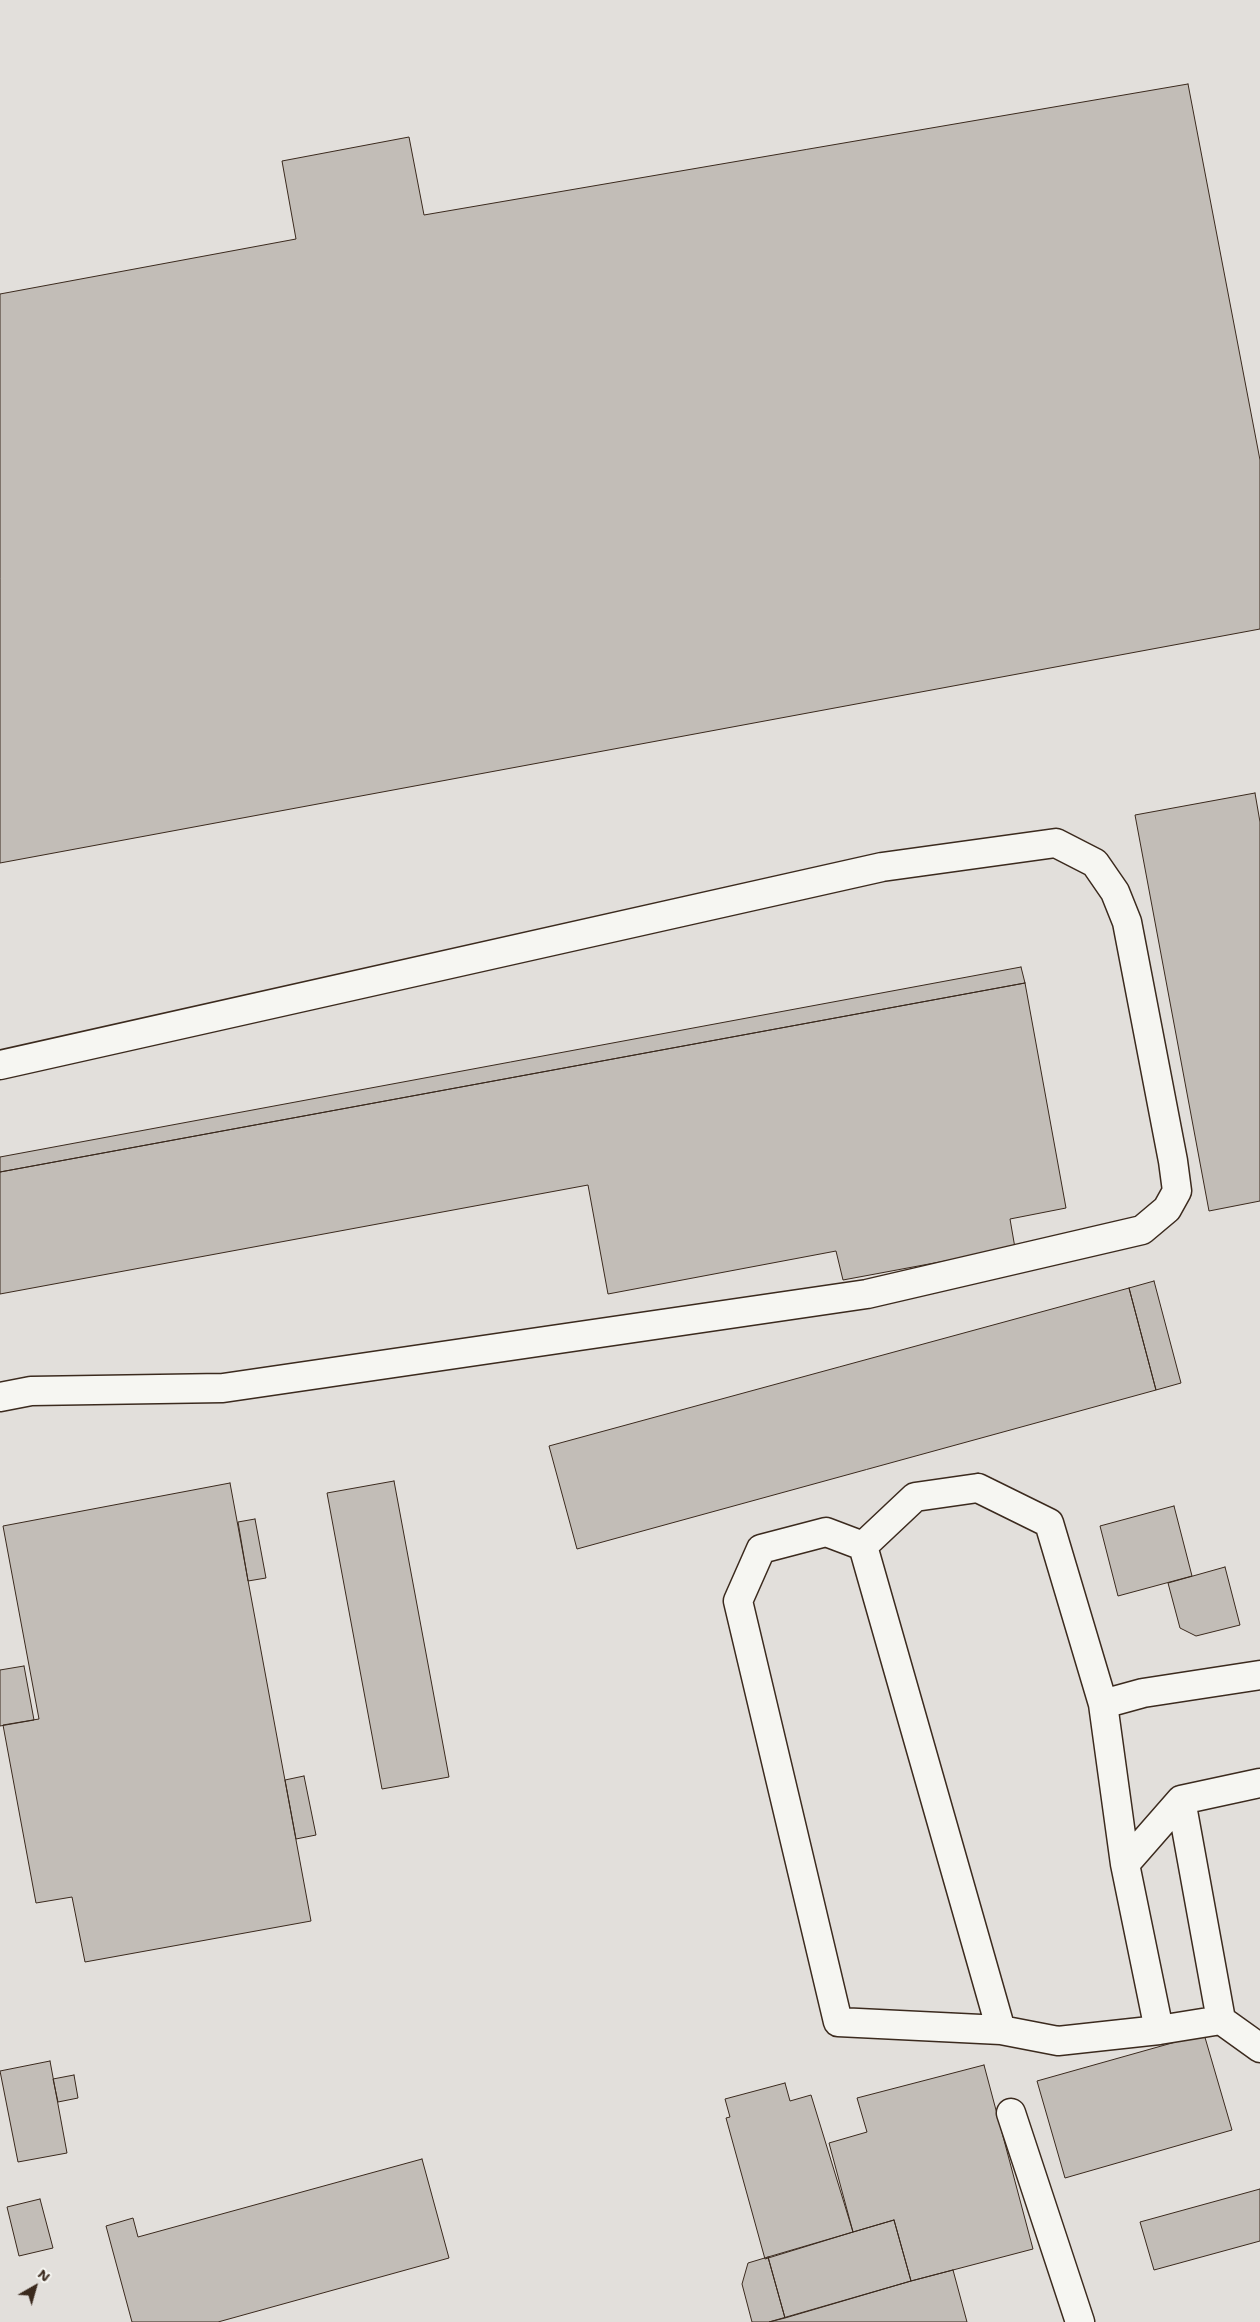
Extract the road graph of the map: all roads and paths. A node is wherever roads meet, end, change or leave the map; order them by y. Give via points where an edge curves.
1 (0, 1065) edge
2 (0, 1397) edge
3 (863, 1546) junction
4 (1260, 1675) edge
5 (1103, 1704) junction
6 (1260, 1783) edge
7 (1181, 1800) junction
8 (1125, 1864) junction
9 (1221, 2020) junction
10 (1001, 2030) junction
11 (1158, 2030) junction
12 (1260, 2048) edge
13 (1011, 2113) dead end
14 (1080, 2322) edge

1 - 2 street via 882,867 1056,842 1095,863 1115,892 1127,922 1177,1191 1167,1209 1142,1230 867,1294 223,1388 31,1391
3 - 5 street via 915,1496 978,1488 1049,1523
3 - 10 street
3 - 10 street via 826,1532 761,1548 738,1601 838,2022
4 - 5 street via 1143,1694
5 - 8 street
6 - 7 street
7 - 8 street
7 - 9 street
8 - 11 street
9 - 11 street
9 - 12 street
10 - 11 street via 1058,2041
13 - 14 street

